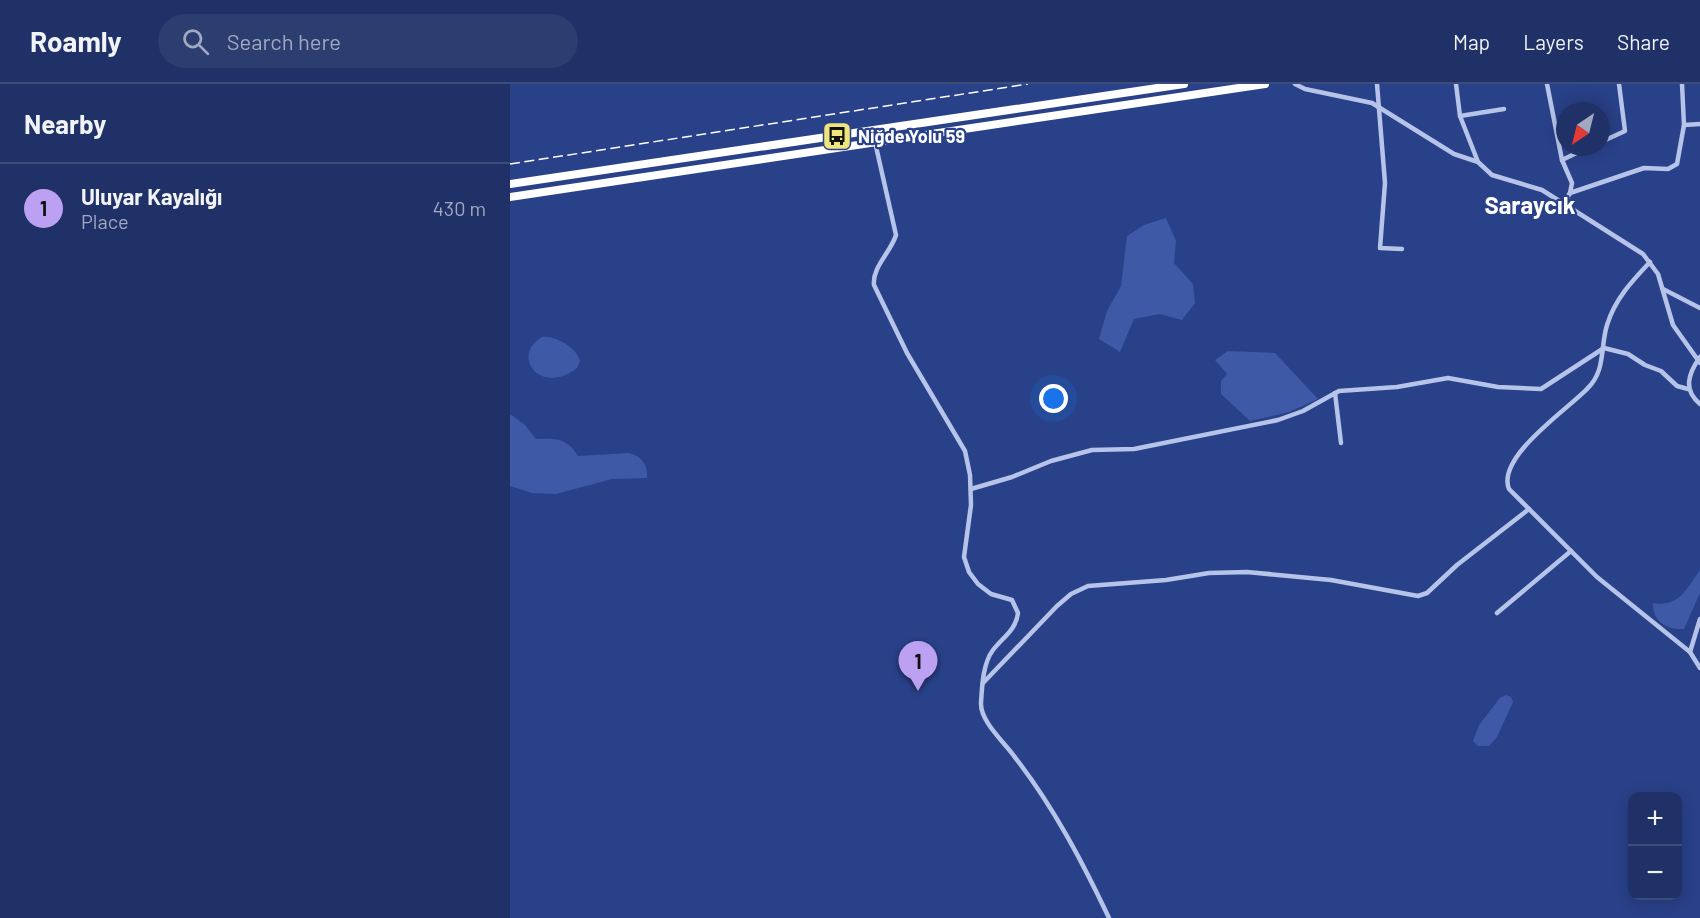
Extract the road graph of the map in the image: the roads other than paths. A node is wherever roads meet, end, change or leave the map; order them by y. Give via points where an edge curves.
1 (1184, 84) edge
2 (1265, 84) edge
3 (1295, 84) edge
4 (1377, 84) edge
5 (1456, 84) edge
6 (1547, 84) edge
7 (1619, 84) edge
8 (1682, 84) edge
9 (1380, 108) junction
10 (1504, 109) dead end
11 (1461, 116) junction
12 (1700, 124) edge
13 (1684, 125) junction
14 (1610, 138) edge
15 (874, 142) junction
16 (1570, 156) edge
17 (1562, 160) junction
18 (1478, 162) junction
19 (510, 184) edge
20 (1570, 193) junction
21 (510, 197) edge
22 (1563, 205) junction
23 (1402, 249) dead end
24 (1650, 261) junction
25 (1663, 290) junction
26 (1700, 308) edge
27 (1604, 348) junction
28 (1699, 361) edge
29 (1688, 389) junction
30 (1335, 393) junction
31 (1700, 404) edge
32 (1341, 443) dead end
33 (970, 489) junction
34 (1529, 509) junction
35 (1571, 551) junction
36 (1497, 613) dead end
37 (1700, 619) edge
38 (1690, 652) junction
39 (1700, 668) edge
40 (984, 683) junction
41 (1109, 918) edge

1 - 19 highway
2 - 15 highway
3 - 9 street via 1364,100
4 - 9 street
5 - 11 street
6 - 17 street
7 - 14 street via 1625,131
8 - 13 street
9 - 18 street via 1454,154
9 - 23 street via 1385,183 1380,248
10 - 11 street
11 - 18 street
12 - 13 street
13 - 20 street via 1679,160 1674,167 1644,168
15 - 21 highway
15 - 33 street via 896,235 874,276 874,285 965,451
16 - 17 street
17 - 20 street via 1572,183
18 - 22 street via 1492,175 1534,187
20 - 22 street
22 - 24 street
24 - 25 street
24 - 27 street via 1616,302
25 - 26 street
25 - 28 street via 1673,325
27 - 29 street via 1628,354
27 - 30 street via 1541,390 1448,378
27 - 34 street via 1602,365 1589,388 1545,424 1508,472 1509,489
28 - 29 street
29 - 31 street
30 - 32 street
30 - 33 street via 1278,420 1134,449 1092,450
33 - 40 street via 964,545 969,572 992,594 1012,600 1018,612 1014,626 986,663
34 - 35 street
34 - 40 street via 1427,593 1418,596 1331,580 1247,573 1209,573 1088,586 1057,606
35 - 36 street
35 - 38 street
37 - 38 street
38 - 39 street
40 - 41 street via 980,706 984,716 1036,784 1086,867

